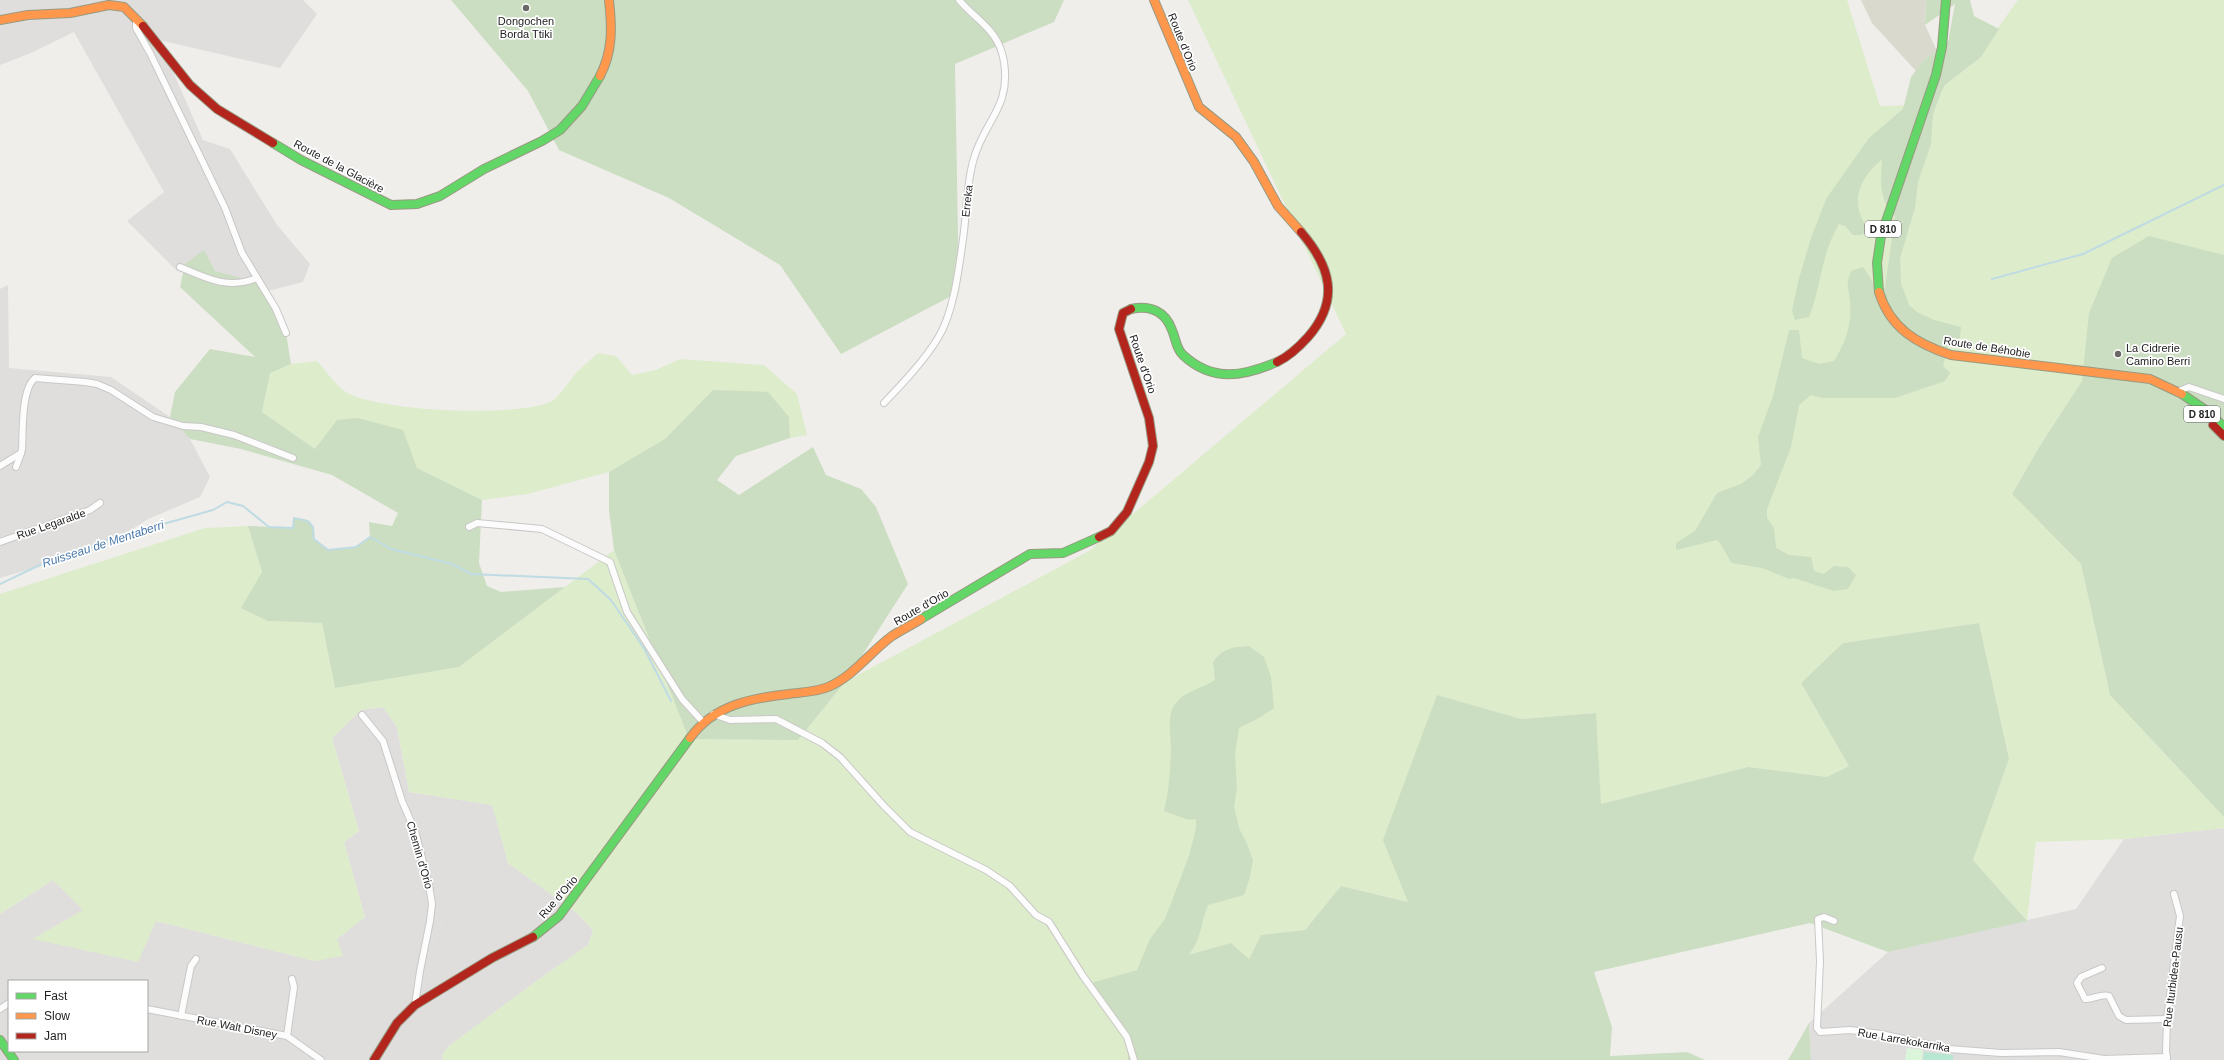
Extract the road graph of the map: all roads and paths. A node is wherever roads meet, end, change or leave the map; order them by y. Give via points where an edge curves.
1 (610, 0) edge
2 (959, 0) edge
3 (1154, 0) edge
4 (1946, 0) edge
5 (0, 20) edge
6 (138, 20) junction
7 (180, 267) dead end
8 (256, 278) junction
9 (286, 333) dead end
10 (2180, 392) junction
11 (2224, 399) edge
12 (884, 403) dead end
13 (2224, 427) edge
14 (2224, 436) edge
15 (21, 453) junction
16 (294, 458) dead end
17 (0, 466) edge
18 (16, 467) dead end
19 (100, 503) dead end
20 (469, 527) dead end
21 (0, 542) edge
22 (713, 714) junction
23 (362, 715) dead end
24 (702, 722) junction
25 (2174, 894) dead end
26 (1834, 921) dead end
27 (196, 959) dead end
28 (2102, 968) dead end
29 (292, 979) dead end
30 (415, 1006) junction
31 (148, 1009) edge
32 (182, 1016) junction
33 (2167, 1018) junction
34 (287, 1036) junction
35 (0, 1040) edge
36 (4, 1047) edge
37 (2167, 1058) edge
38 (14, 1060) edge
39 (321, 1060) edge
40 (374, 1060) edge
41 (1134, 1060) edge

1 - 6 street, Route de la Glacière via 612,33 609,55 597,82 580,108 560,130 427,202 407,208 391,205 301,160 217,109 190,85
2 - 12 street, Erreka via 993,33 1001,48 1004,62 1004,97 974,157 963,240 951,305 945,323 938,338
3 - 22 street, Route d'Orio via 1199,107 1236,137 1254,162 1278,206 1311,244 1322,264 1328,282 1329,296 1317,326 1286,358 1256,371 1232,376 1207,370 1183,355 1177,346 1172,329 1157,310 1144,306 1129,309 1123,314 1119,329 1149,418 1153,446 1149,462 1127,512 1111,531 1073,550 1063,553 1030,554 1018,560 978,588 892,636 846,676 828,687 754,698
4 - 10 street, Route de Béhobie / D 810 via 1936,73 1884,226 1878,255 1878,290 1890,317 1908,336 1927,347 1951,355 2150,379
5 - 6 street, Route de la Glacière via 117,5 130,11
6 - 8 street via 136,28 225,208 242,253
7 - 8 street via 216,283 236,285
8 - 9 street via 276,309
10 - 11 street via 2189,387
10 - 13 street, Route de Béhobie / D 810 via 2196,401
10 - 14 street, Route de Béhobie / D 810
15 - 16 street via 23,412 31,383 35,378 97,384 153,417 183,426 201,426 234,435
15 - 17 street
15 - 18 street
19 - 21 street, Rue Legaralde via 90,510
20 - 24 street via 477,523 542,529 610,562 627,612 682,699
22 - 24 street, Route d'Orio
22 - 41 street via 730,720 776,719 822,743 840,757 910,832 986,870 1010,886 1036,915 1049,922 1083,976 1127,1037
23 - 30 street, Chemin d'Orio via 382,740 415,831 429,885 432,904
24 - 30 street, Rue d'Orio via 559,916 540,933 492,958
25 - 33 street, Rue Iturbidea-Pausu via 2180,916
26 - 37 street, Rue Larrekokarrika via 1824,917 1818,920 1820,961 1817,1028 1820,1032 1858,1031 1949,1049 2001,1053 2059,1052 2104,1059
27 - 32 street via 191,966
28 - 33 street via 2081,977 2077,983 2085,999 2091,1000 2104,994 2109,996 2119,1016 2126,1020
29 - 34 street via 294,987
30 - 40 street, Rue d'Orio via 397,1024
31 - 32 street, Rue Walt Disney
32 - 34 street, Rue Walt Disney
33 - 37 street, Rue Iturbidea-Pausu
34 - 39 street, Rue Walt Disney
35 - 36 street
36 - 38 street

